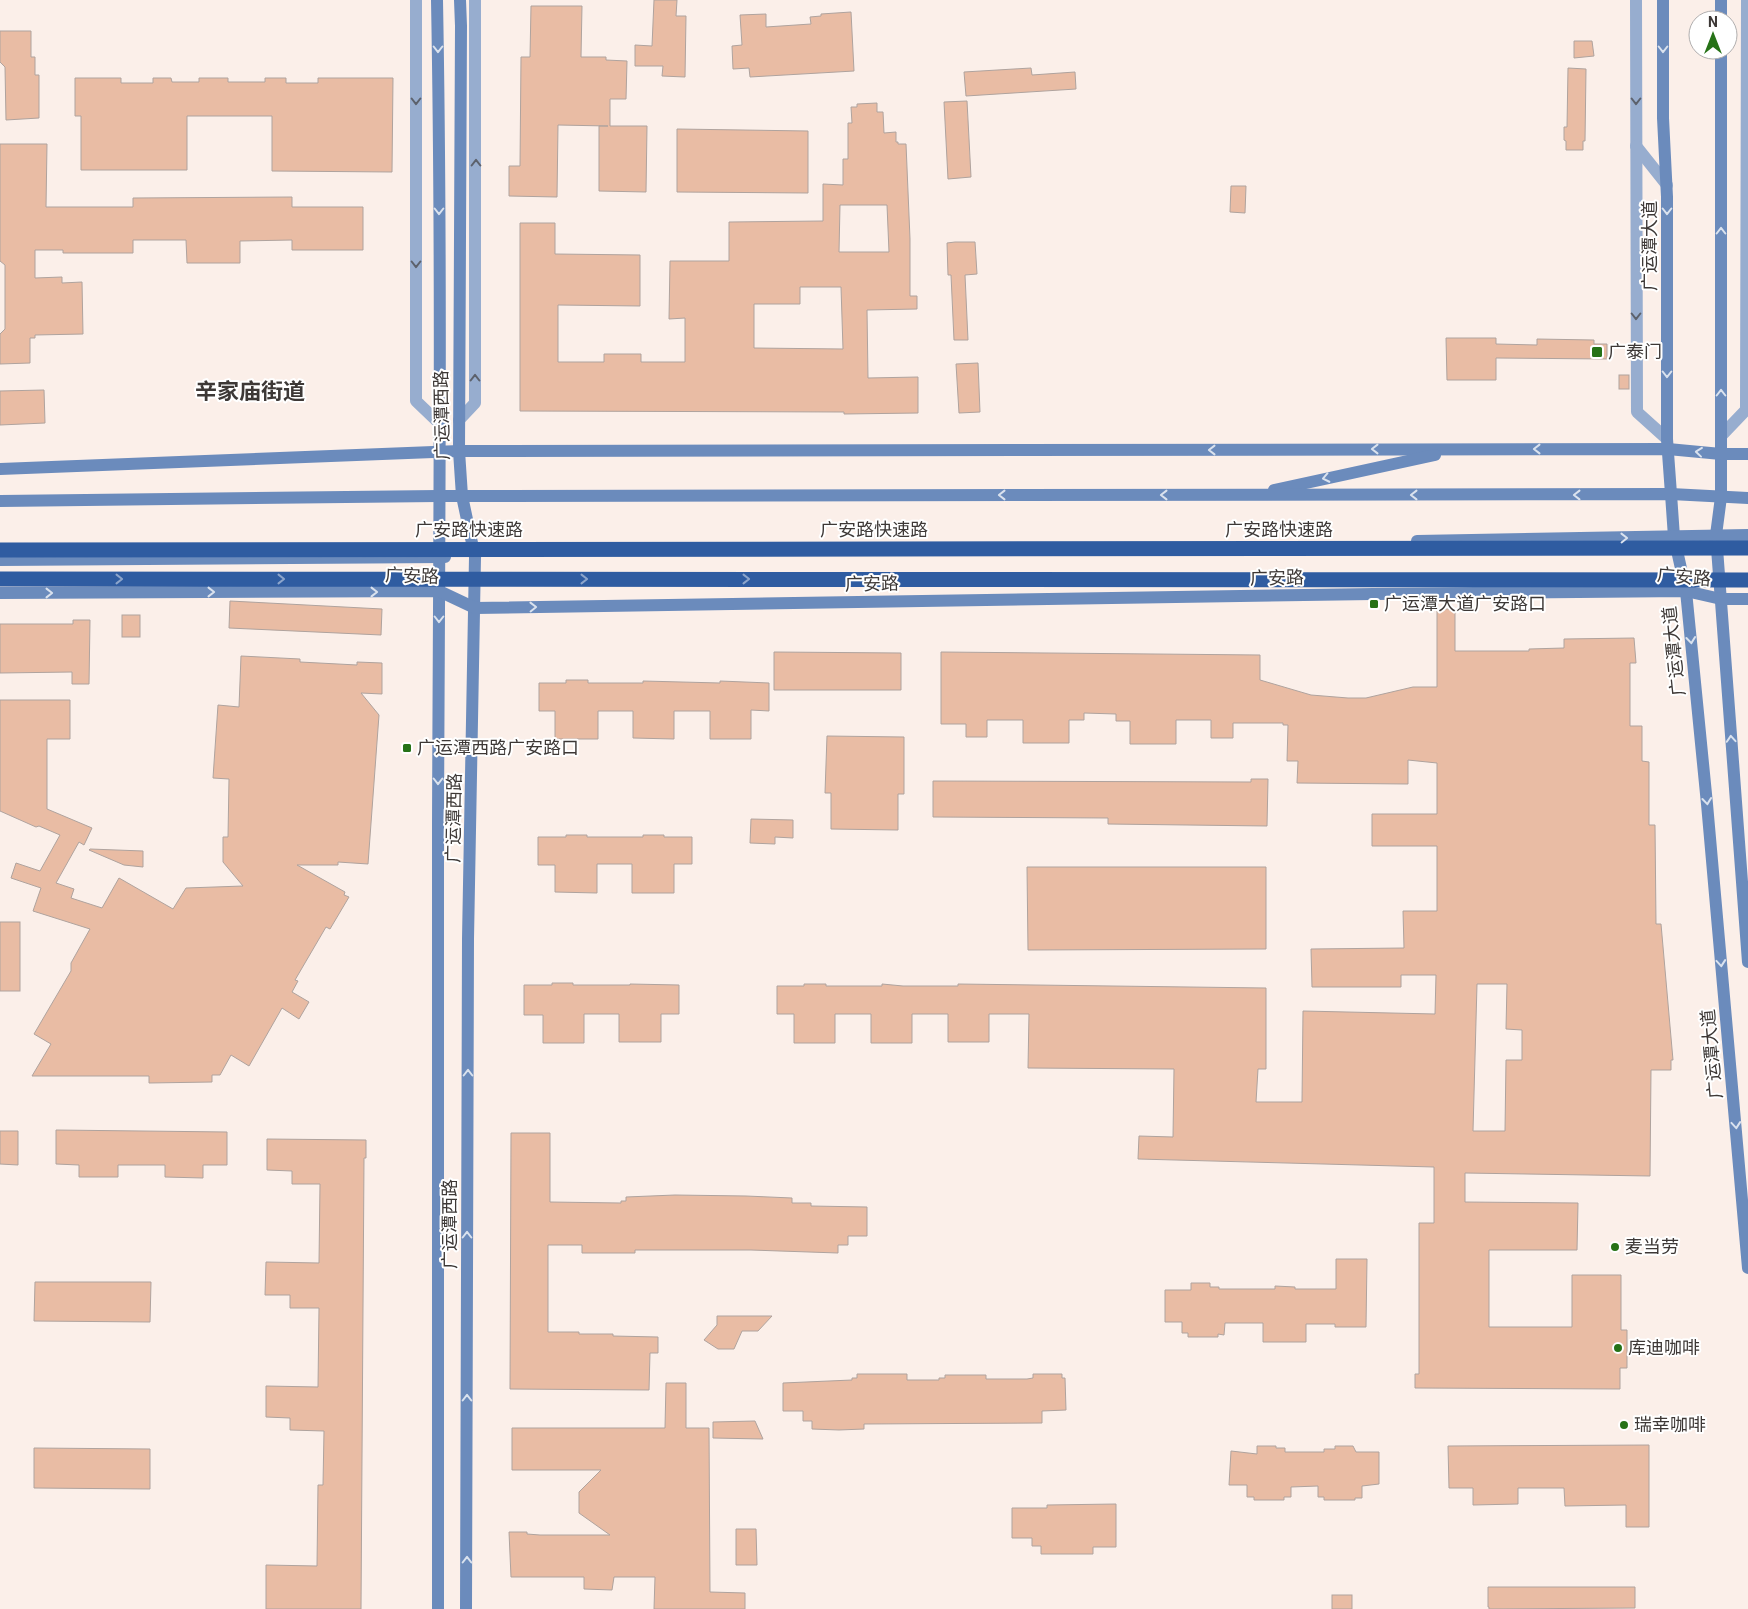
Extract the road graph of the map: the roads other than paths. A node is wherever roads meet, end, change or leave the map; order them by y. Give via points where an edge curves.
1 (416, 0) edge
2 (438, 0) edge
3 (460, 0) edge
4 (475, 0) edge
5 (1636, 0) edge
6 (1663, 0) edge
7 (1747, 0) edge
8 (1721, 60) edge
9 (1636, 146) junction
10 (1666, 185) junction
11 (459, 420) junction
12 (440, 424) junction
13 (1721, 436) junction
14 (1668, 444) junction
15 (1459, 449) junction
16 (458, 450) junction
17 (440, 452) junction
18 (1721, 454) junction
19 (1748, 454) edge
20 (0, 469) edge
21 (1671, 494) junction
22 (1250, 495) junction
23 (438, 496) junction
24 (462, 496) junction
25 (1721, 497) junction
26 (1748, 498) edge
27 (0, 501) edge
28 (1716, 535) junction
29 (1748, 535) edge
30 (1674, 537) junction
31 (1748, 548) edge
32 (0, 550) edge
33 (440, 557) junction
34 (475, 557) junction
35 (0, 560) edge
36 (0, 578) edge
37 (1748, 580) edge
38 (439, 591) junction
39 (1686, 591) junction
40 (0, 594) edge
41 (1721, 599) junction
42 (1748, 599) edge
43 (475, 608) junction
44 (1748, 962) edge
45 (1748, 1268) edge
46 (438, 1609) edge
47 (466, 1609) edge

1 -> 12 street via 416,401
2 -> 12 main road, 广运潭西路
3 - 11 main road, 广运潭西路
11 -> 4 street via 475,402
5 -> 9 street
6 -> 10 main road, 广运潭大道
7 - 13 street via 1746,410
13 -> 8 main road
9 - 10 street
9 -> 14 street via 1637,412
10 -> 14 main road, 广运潭大道
11 - 16 main road, 广运潭西路
12 - 17 main road, 广运潭西路
13 - 18 main road
14 -> 15 main road
18 -> 14 main road
14 - 21 main road, 广运潭大道
15 -> 16 main road
15 -> 22 main road
16 - 17 main road
16 - 24 main road, 广运潭西路
17 - 20 main road
17 - 23 main road, 广运潭西路
18 - 19 main road
18 - 25 main road
21 -> 22 main road
21 - 25 main road
21 - 30 main road, 广运潭大道
22 -> 24 main road
23 - 24 main road
23 - 27 main road
23 - 33 main road, 广运潭西路
24 - 34 main road, 广运潭西路
25 - 26 main road
25 - 28 main road
28 - 29 main road
28 - 30 main road
28 - 41 main road
34 -> 30 main road
30 - 39 main road, 广运潭大道
31 - 32 highway, 广安路快速路, bridge
33 - 34 main road
33 - 35 main road
33 - 38 main road, 广运潭西路
34 - 43 main road, 广运潭西路
36 -> 37 highway, bridge
40 -> 38 main road, 广安路
38 - 43 main road, 广安路
38 -> 46 main road, 广运潭西路
39 - 41 main road, 广安路
43 -> 39 main road, 广安路
39 -> 45 main road, 广运潭大道
41 - 42 main road, 广安路
44 -> 41 main road
47 -> 43 main road, 广运潭西路 via 468,940

